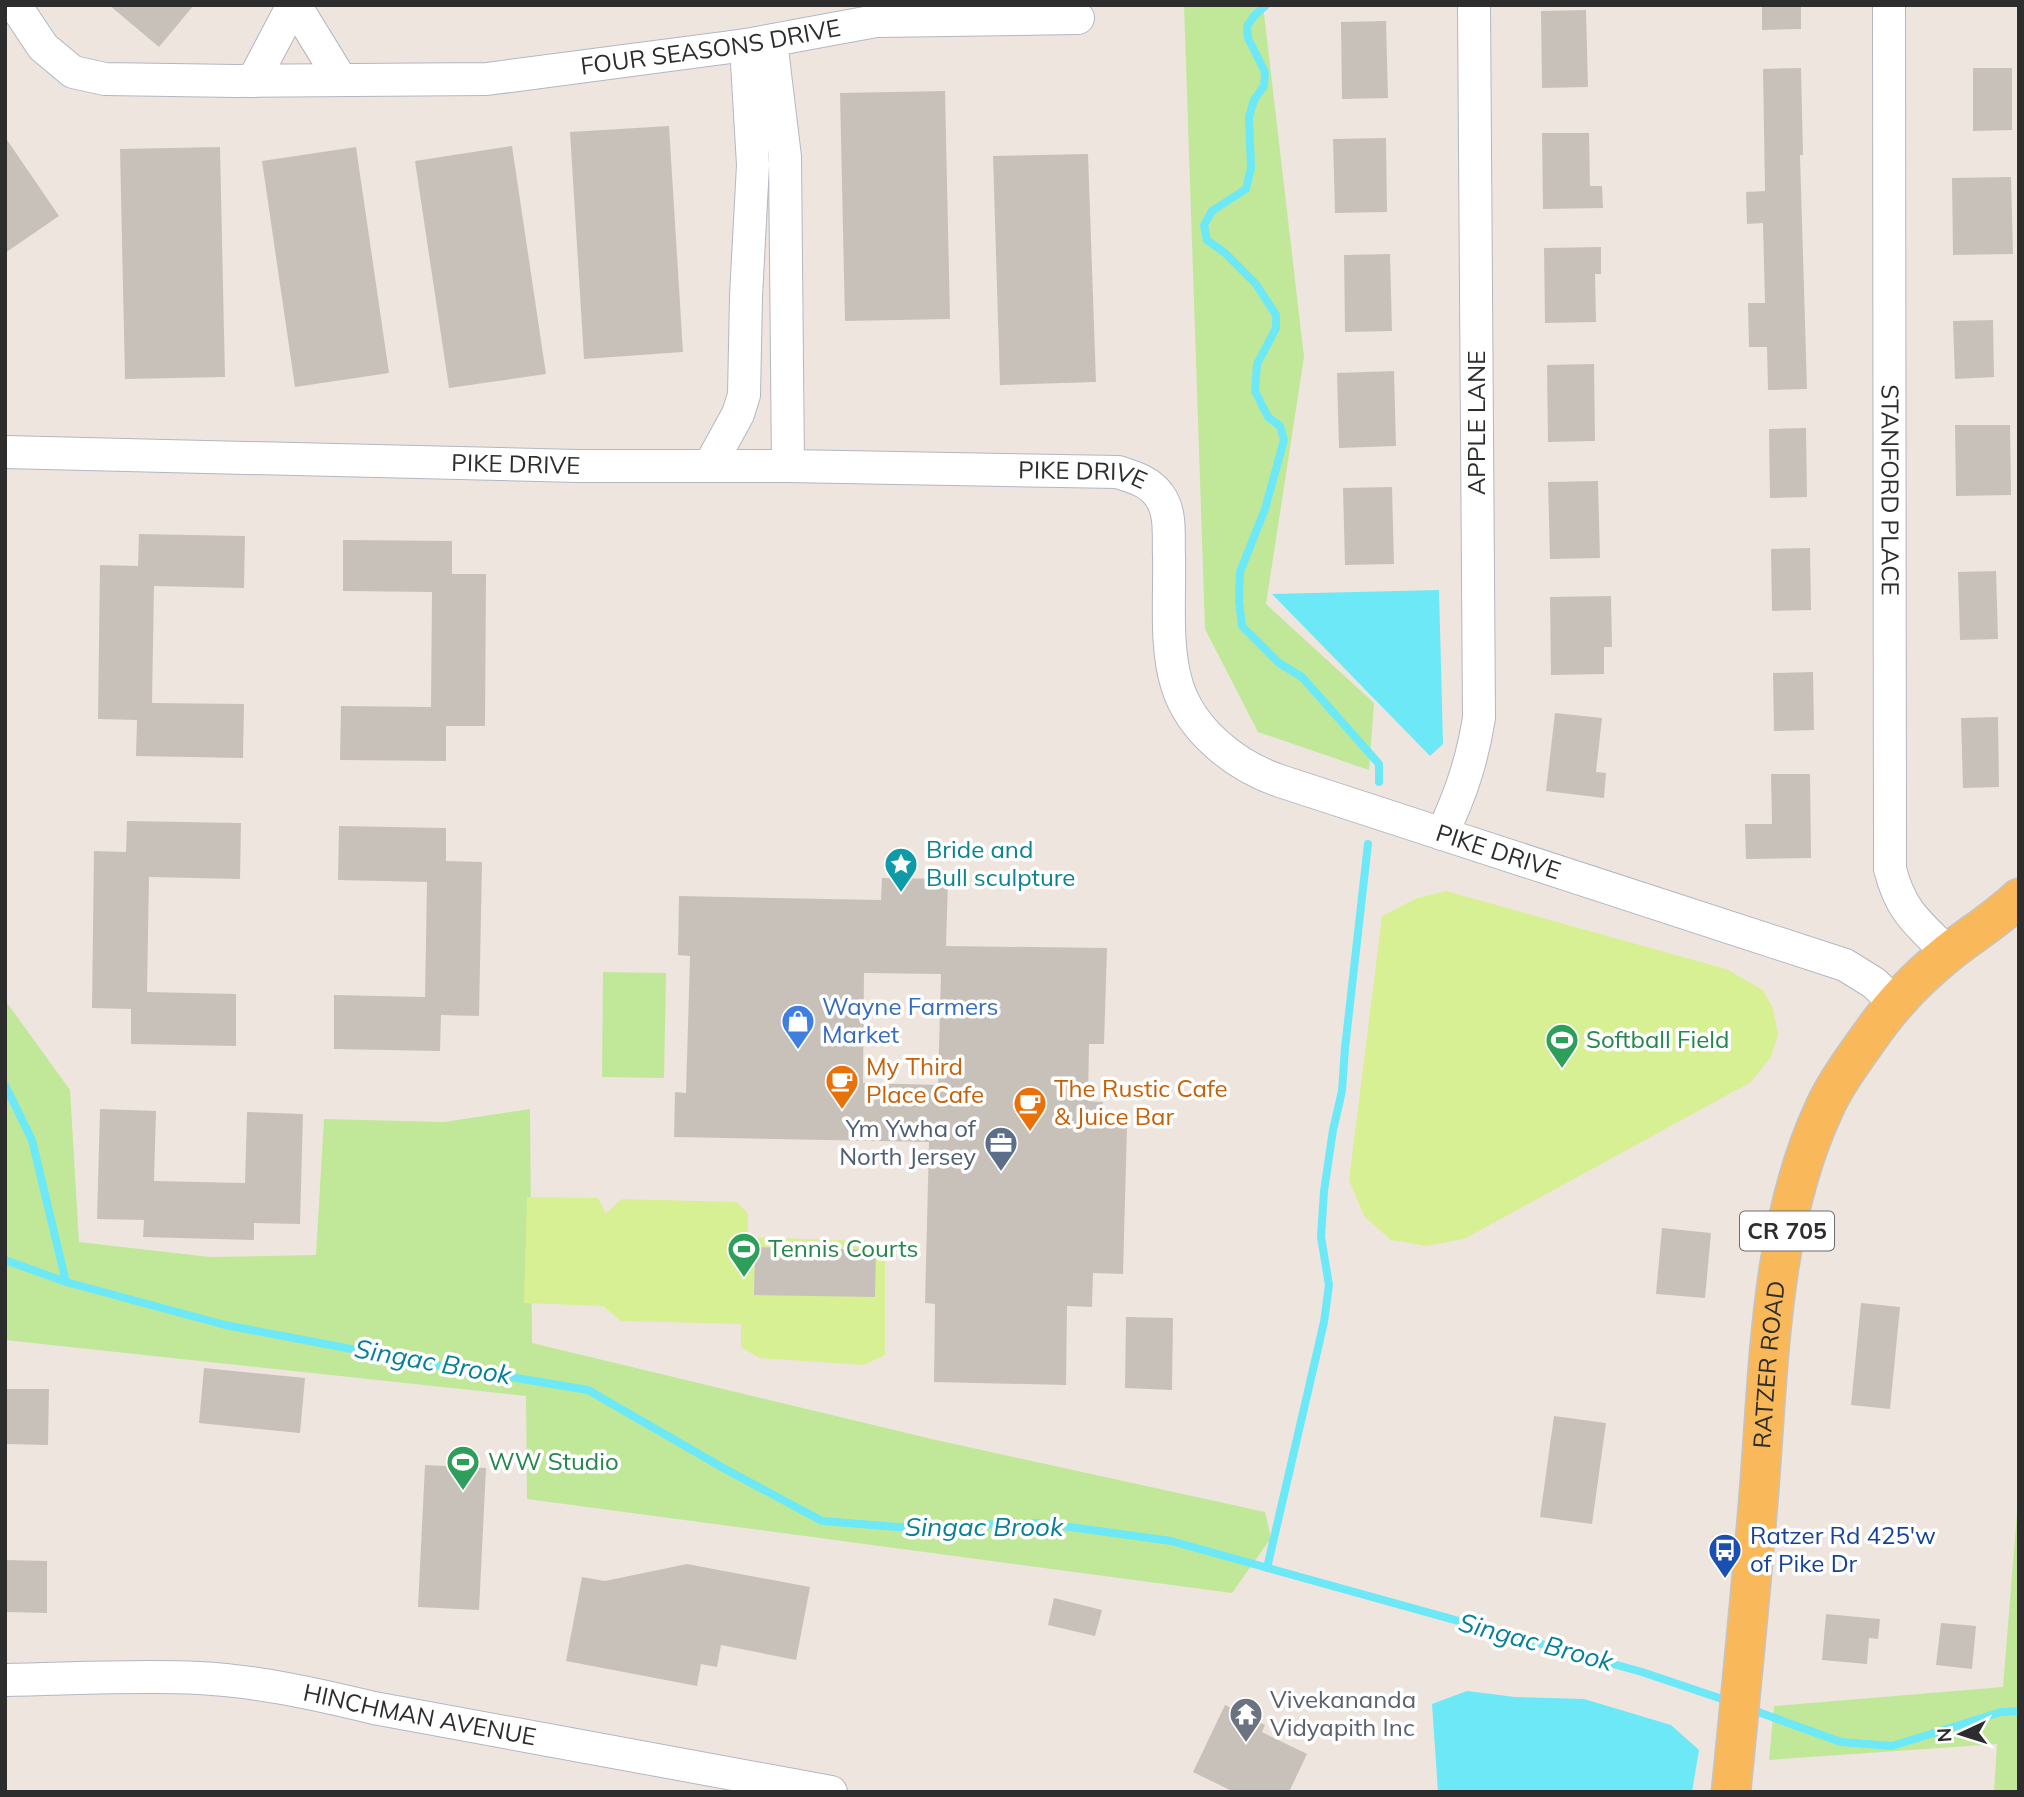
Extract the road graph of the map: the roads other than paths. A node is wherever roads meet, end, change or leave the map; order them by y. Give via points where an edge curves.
1 (15, 5) edge
2 (294, 5) edge
3 (1474, 5) edge
4 (1889, 5) edge
5 (1078, 18) dead end
6 (758, 43) junction
7 (341, 80) junction
8 (253, 81) junction
9 (785, 294) junction
10 (746, 296) junction
11 (5, 452) edge
12 (710, 465) junction
13 (788, 466) junction
14 (1442, 834) junction
15 (2019, 898) edge
16 (1948, 953) junction
17 (1895, 1003) junction
18 (5, 1679) edge
19 (684, 1779) edge
20 (831, 1792) edge
21 (1731, 1792) edge

1 - 8 street, FOUR SEASONS DRIVE via 43,47 73,72 105,79
2 - 7 street
2 - 8 street
3 - 14 street, APPLE LANE via 1479,718 1459,800
4 - 16 street, STANFORD PLACE via 1891,869 1896,892 1908,912
5 - 6 street, FOUR SEASONS DRIVE via 876,21
6 - 7 street, FOUR SEASONS DRIVE via 487,79
6 - 9 street via 785,157
6 - 10 street
7 - 8 street, FOUR SEASONS DRIVE
9 - 10 street
9 - 13 street
10 - 12 street via 744,396
11 - 12 street, PIKE DRIVE
12 - 13 street, PIKE DRIVE
13 - 14 street, PIKE DRIVE via 1118,472 1153,487 1167,510 1171,658 1177,687 1210,738 1236,760 1267,776
14 - 17 street, PIKE DRIVE via 1845,965
15 - 16 main road, RATZER ROAD / CR 705
16 - 17 main road, RATZER ROAD / CR 705
17 - 21 main road, RATZER ROAD / CR 705 via 1825,1107 1794,1196 1778,1275
18 - 19 street, HINCHMAN AVENUE via 244,1682
19 - 20 street, HINCHMAN AVENUE

